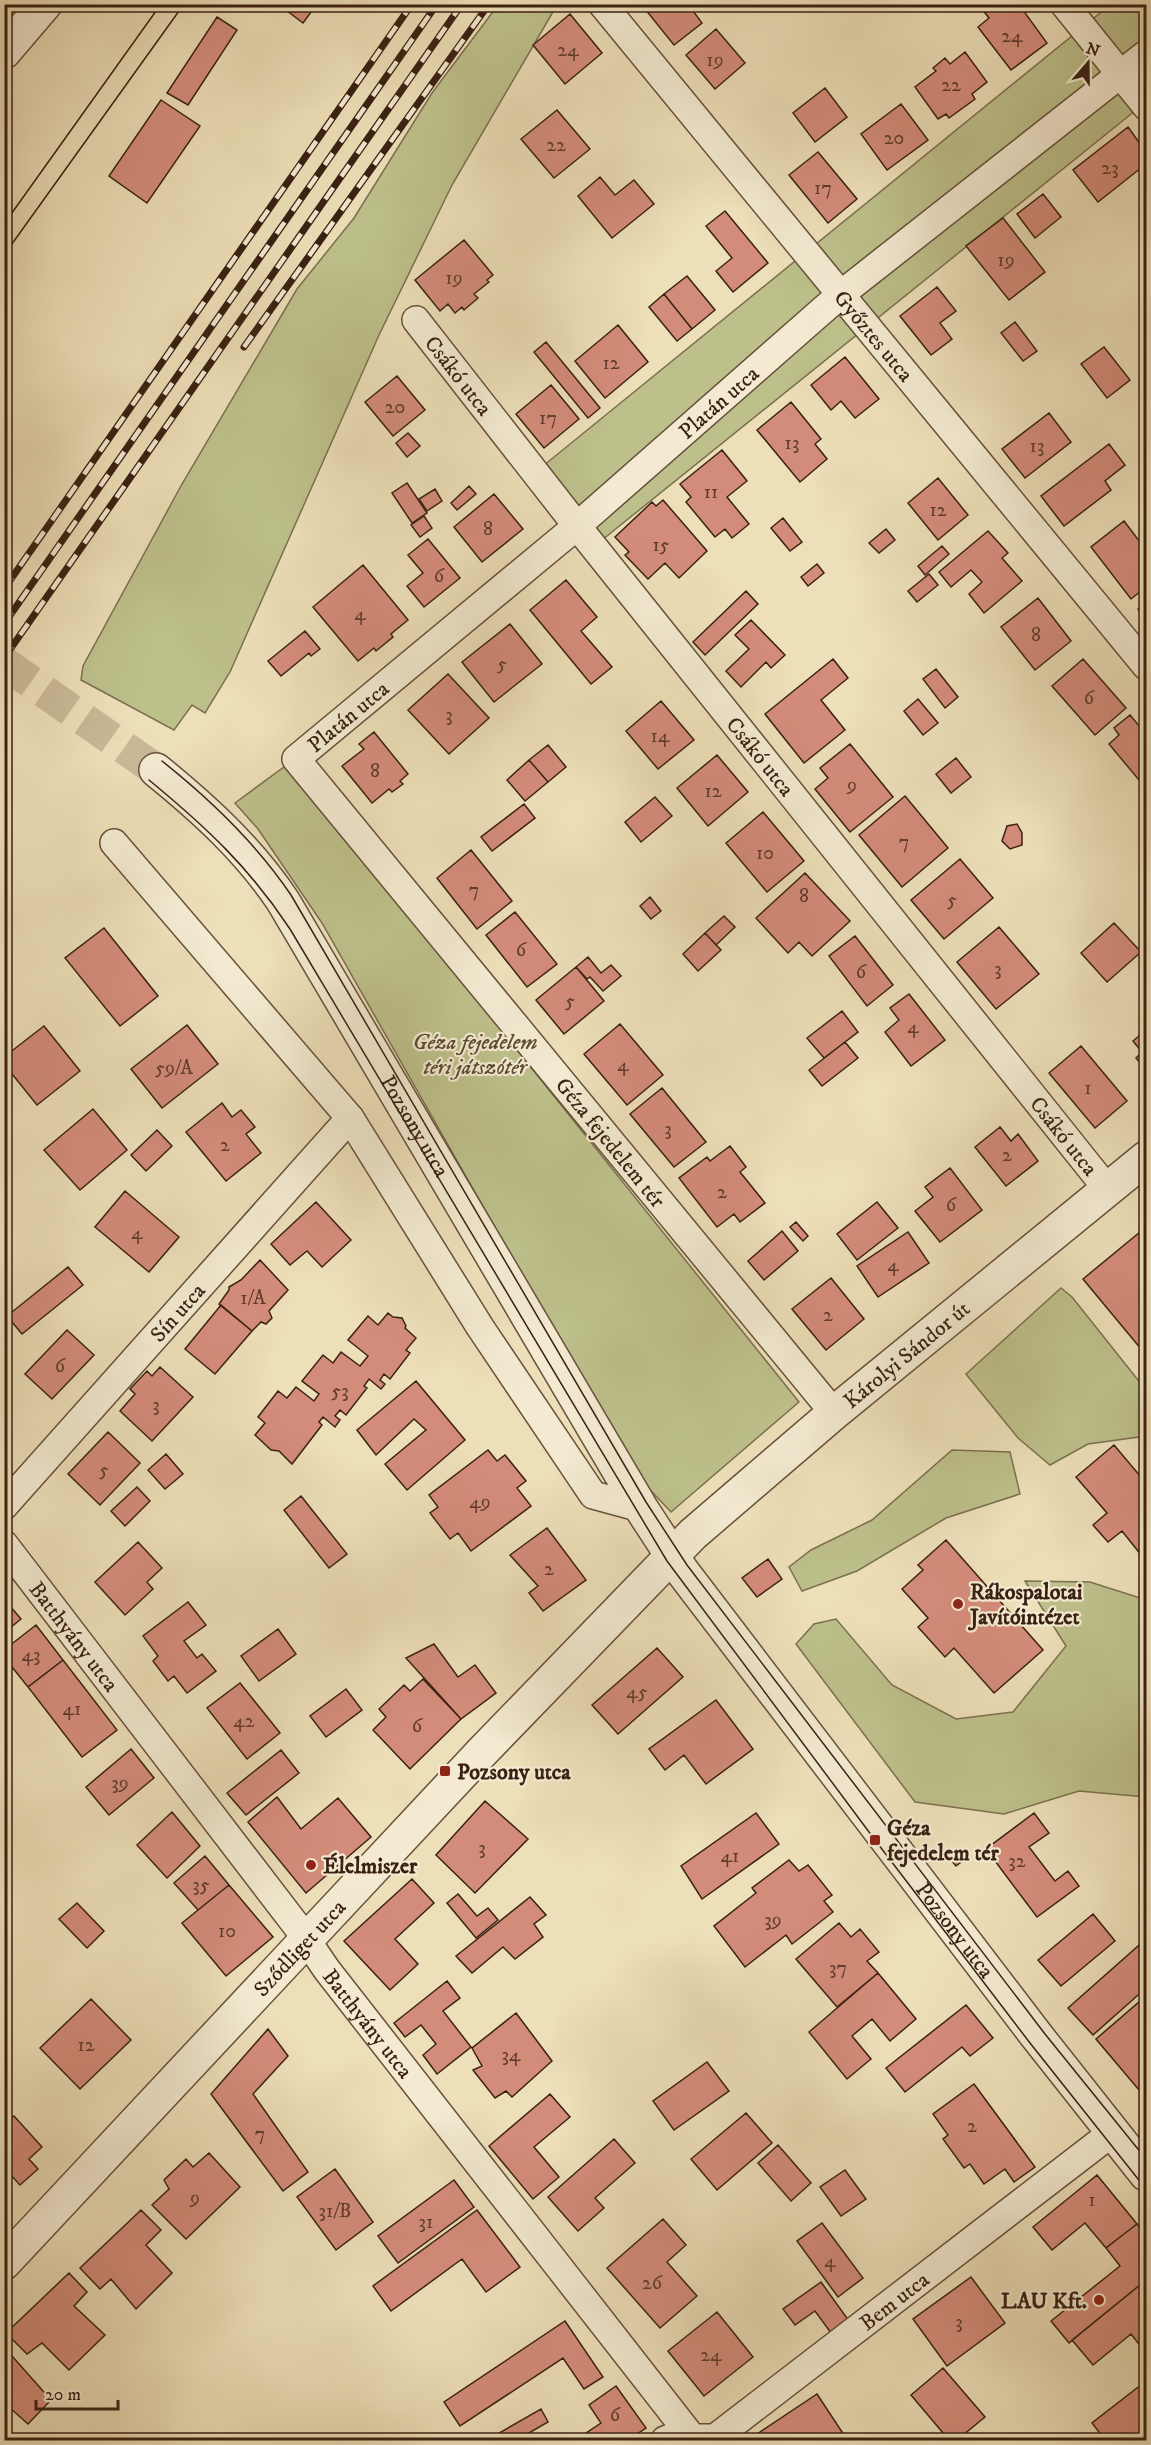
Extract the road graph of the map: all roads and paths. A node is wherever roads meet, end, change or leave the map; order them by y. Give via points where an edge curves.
1 (21, 4) edge
2 (45, 4) edge
3 (602, 4) edge
4 (1064, 4) edge
5 (7, 49) edge
6 (1146, 54) edge
7 (1120, 74) junction
8 (1146, 106) edge
9 (840, 295) junction
10 (416, 320) dead end
11 (577, 526) junction
12 (1146, 666) edge
13 (296, 759) joint
14 (156, 770) tunnel mouth
15 (114, 843) dead end
16 (350, 1118) junction
17 (1146, 1158) edge
18 (1108, 1190) junction
19 (834, 1413) junction
20 (4, 1506) edge
21 (641, 1508) junction
22 (4, 1544) edge
23 (672, 1556) junction
24 (307, 1941) junction
25 (1113, 2132) junction
26 (1146, 2174) edge
27 (4, 2263) edge
28 (683, 2439) edge

1 - 5 street
2 - 5 street
3 - 9 street, Győztes utca
4 - 7 street
6 - 7 street, Platán utca
7 - 8 street
7 - 9 street, Platán utca
9 - 11 street, Platán utca
9 - 12 street, Győztes utca
10 - 11 street, Csákó utca
11 - 13 street, Platán utca
11 - 18 street, Csákó utca
13 - 19 street, Géza fejedelem tér
14 - 21 street, Pozsony utca via 233,838 283,901
15 - 16 street
16 - 20 street, Sín utca
16 - 21 street via 480,1327 593,1494
17 - 18 street, Károlyi Sándor út
18 - 19 street, Károlyi Sándor út
19 - 23 street, Károlyi Sándor út
21 - 23 street, Pozsony utca
22 - 24 street, Batthyány utca
23 - 24 street, Sződliget utca via 482,1752
23 - 25 street, Pozsony utca
24 - 27 street, Sződliget utca
24 - 28 street, Batthyány utca
25 - 26 street, Pozsony utca
25 - 28 street, Bem utca via 715,2438

